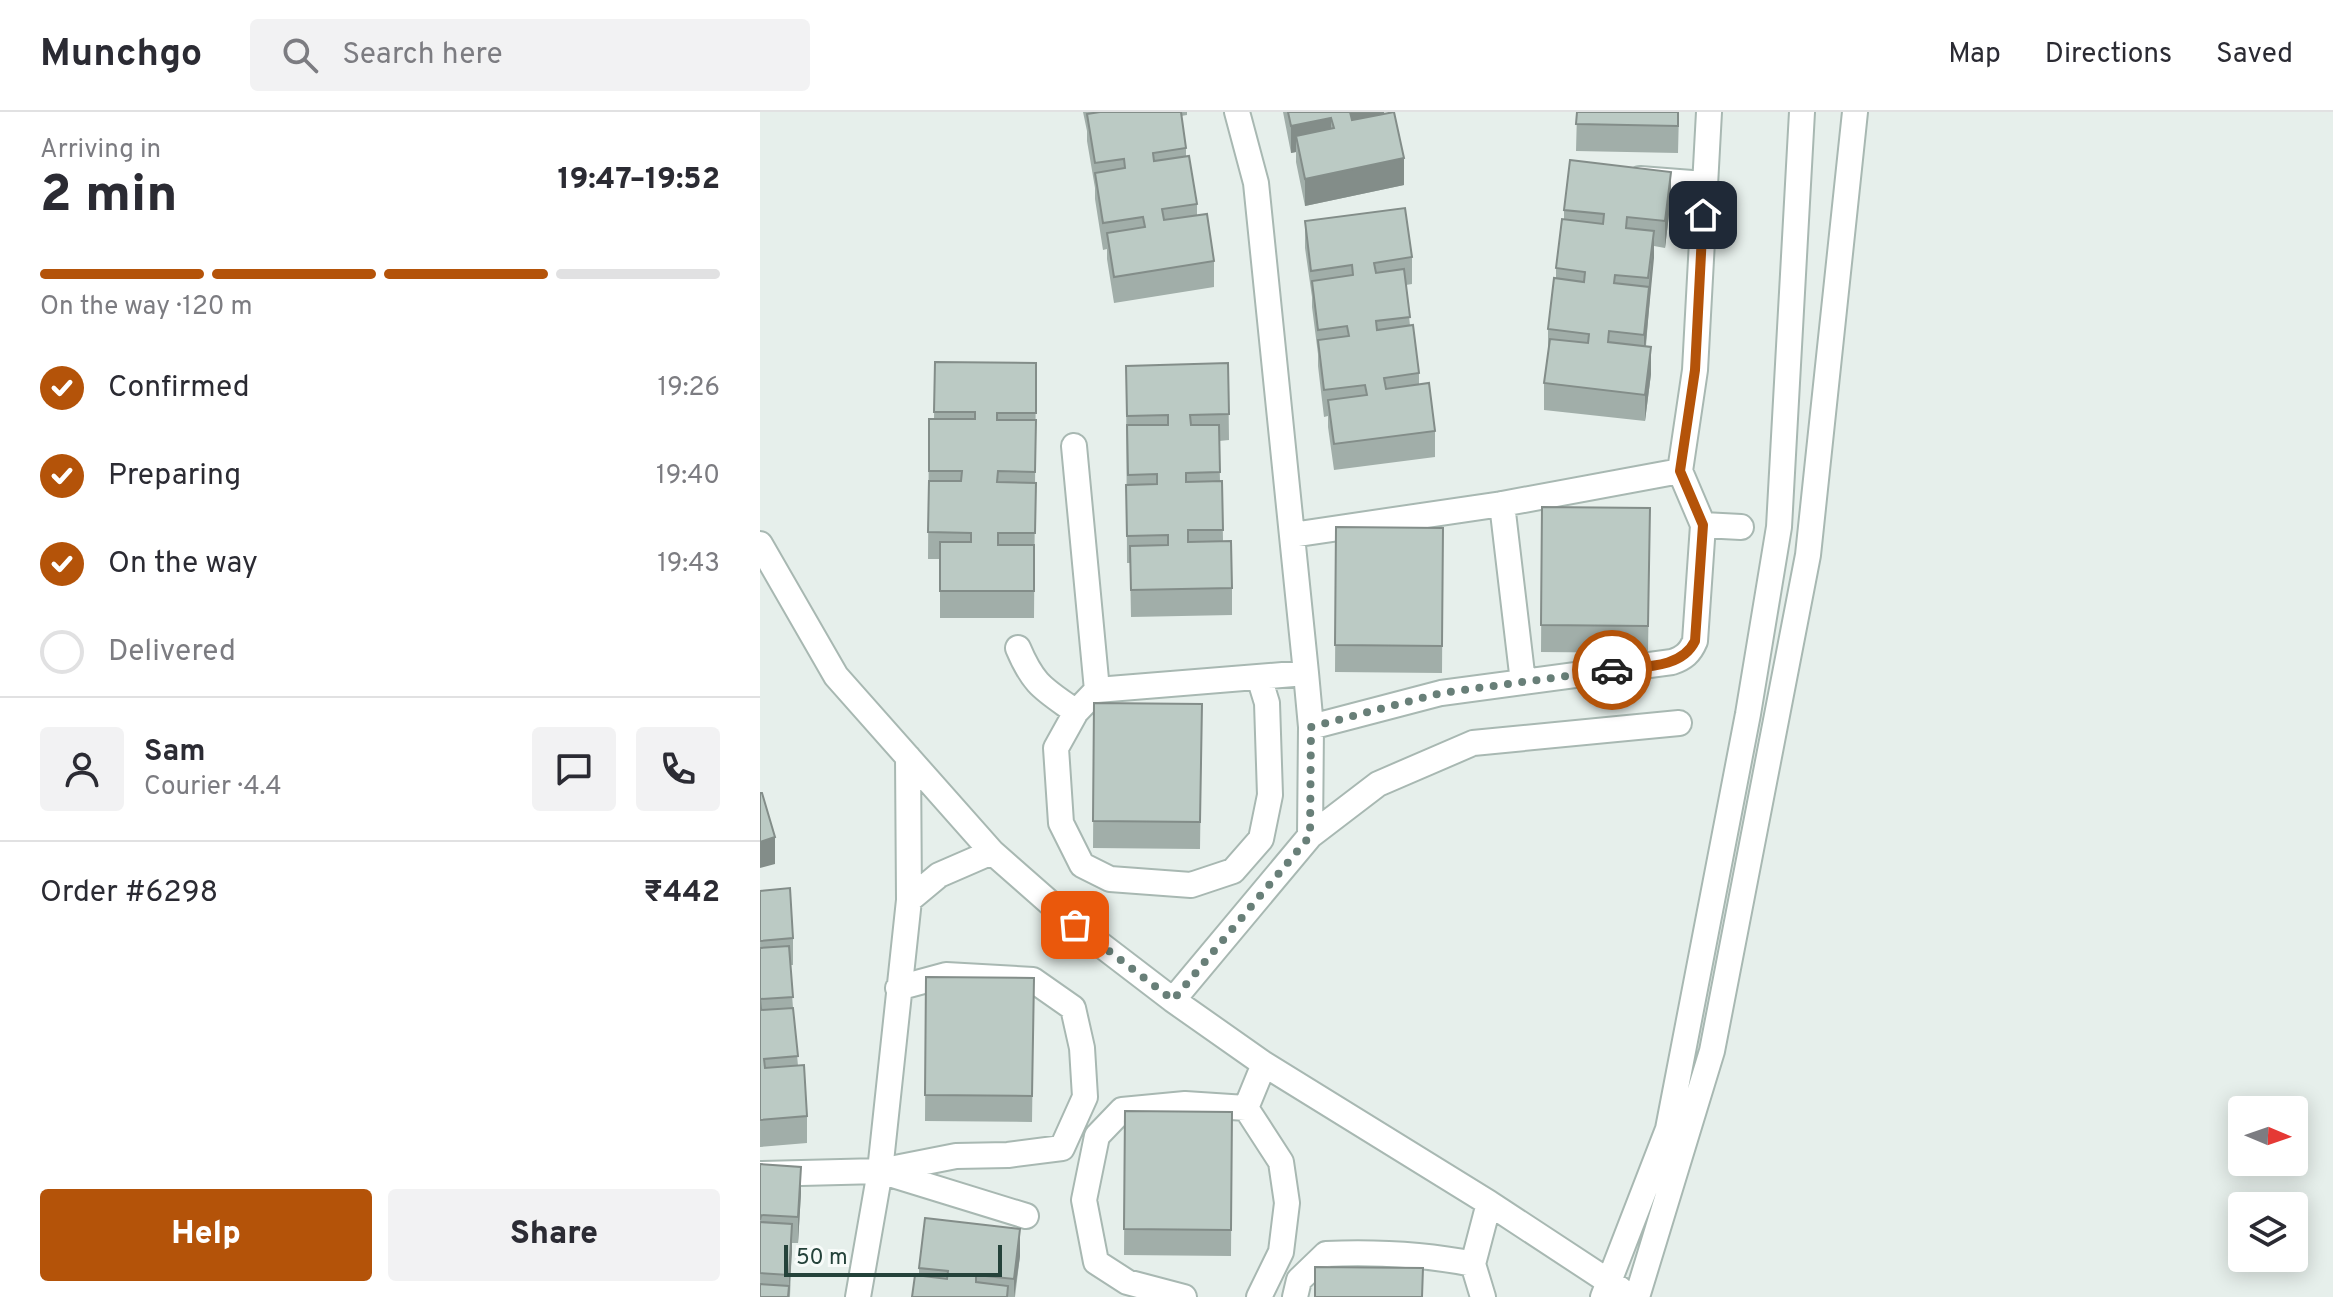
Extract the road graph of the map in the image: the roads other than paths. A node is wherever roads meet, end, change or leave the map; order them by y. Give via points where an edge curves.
1 (1237, 112) edge
2 (1709, 112) edge
3 (1802, 112) edge
4 (1855, 112) edge
5 (1616, 177) edge
6 (1705, 184) junction
7 (1074, 446) dead end
8 (1680, 471) junction
9 (1502, 504) junction
10 (1703, 525) junction
11 (1741, 527) dead end
12 (1292, 535) junction
13 (760, 544) edge
14 (1775, 549) junction
15 (1808, 555) junction
16 (1018, 648) dead end
17 (1306, 673) junction
18 (1259, 677) junction
19 (1523, 682) junction
20 (1097, 690) junction
21 (1076, 712) junction
22 (1679, 723) dead end
23 (1311, 727) junction
24 (908, 757) junction
25 (1310, 836) junction
26 (992, 852) junction
27 (909, 900) junction
28 (898, 988) junction
29 (1173, 1000) junction
30 (1264, 1064) junction
31 (1246, 1108) junction
32 (880, 1171) junction
33 (760, 1174) edge
34 (1489, 1203) junction
35 (1026, 1216) dead end
36 (1473, 1264) junction
37 (1606, 1290) edge
38 (858, 1297) edge
39 (1184, 1297) edge
40 (1259, 1297) edge
41 (1295, 1297) edge
42 (1483, 1297) edge
43 (1636, 1297) edge

1 - 12 street via 1256,183
2 - 6 street
3 - 14 street
4 - 15 street
5 - 6 street
6 - 8 street via 1695,370
7 - 20 street
8 - 9 street
8 - 10 street
9 - 12 street
9 - 19 street
10 - 11 street
10 - 19 street via 1690,652 1672,662
12 - 17 street
13 - 24 street via 836,676
14 - 15 street
14 - 37 street via 1668,1129
15 - 43 street via 1712,1051
16 - 21 street via 1040,687
17 - 18 street
17 - 23 street
18 - 20 street
18 - 21 street via 1267,703 1270,795 1261,839 1233,871 1191,885 1110,879 1082,865 1061,823 1056,748
19 - 23 street via 1441,693
20 - 21 street
22 - 25 street via 1473,743 1378,784
23 - 25 street
24 - 26 street
24 - 27 street
25 - 29 street
26 - 27 street via 939,875
26 - 29 street
27 - 28 street
28 - 32 street
28 - 32 street via 946,975 1033,980 1073,1008 1085,1097 1062,1148 956,1156
29 - 30 street
30 - 31 street
30 - 34 street
31 - 39 street via 1185,1104 1122,1110 1097,1136 1084,1200 1096,1262 1127,1282
31 - 40 street via 1281,1162 1287,1203 1281,1252
32 - 33 street
32 - 35 street
32 - 38 street
34 - 36 street
34 - 37 street
36 - 41 street via 1433,1256 1326,1254 1299,1280
36 - 42 street
37 - 43 street

